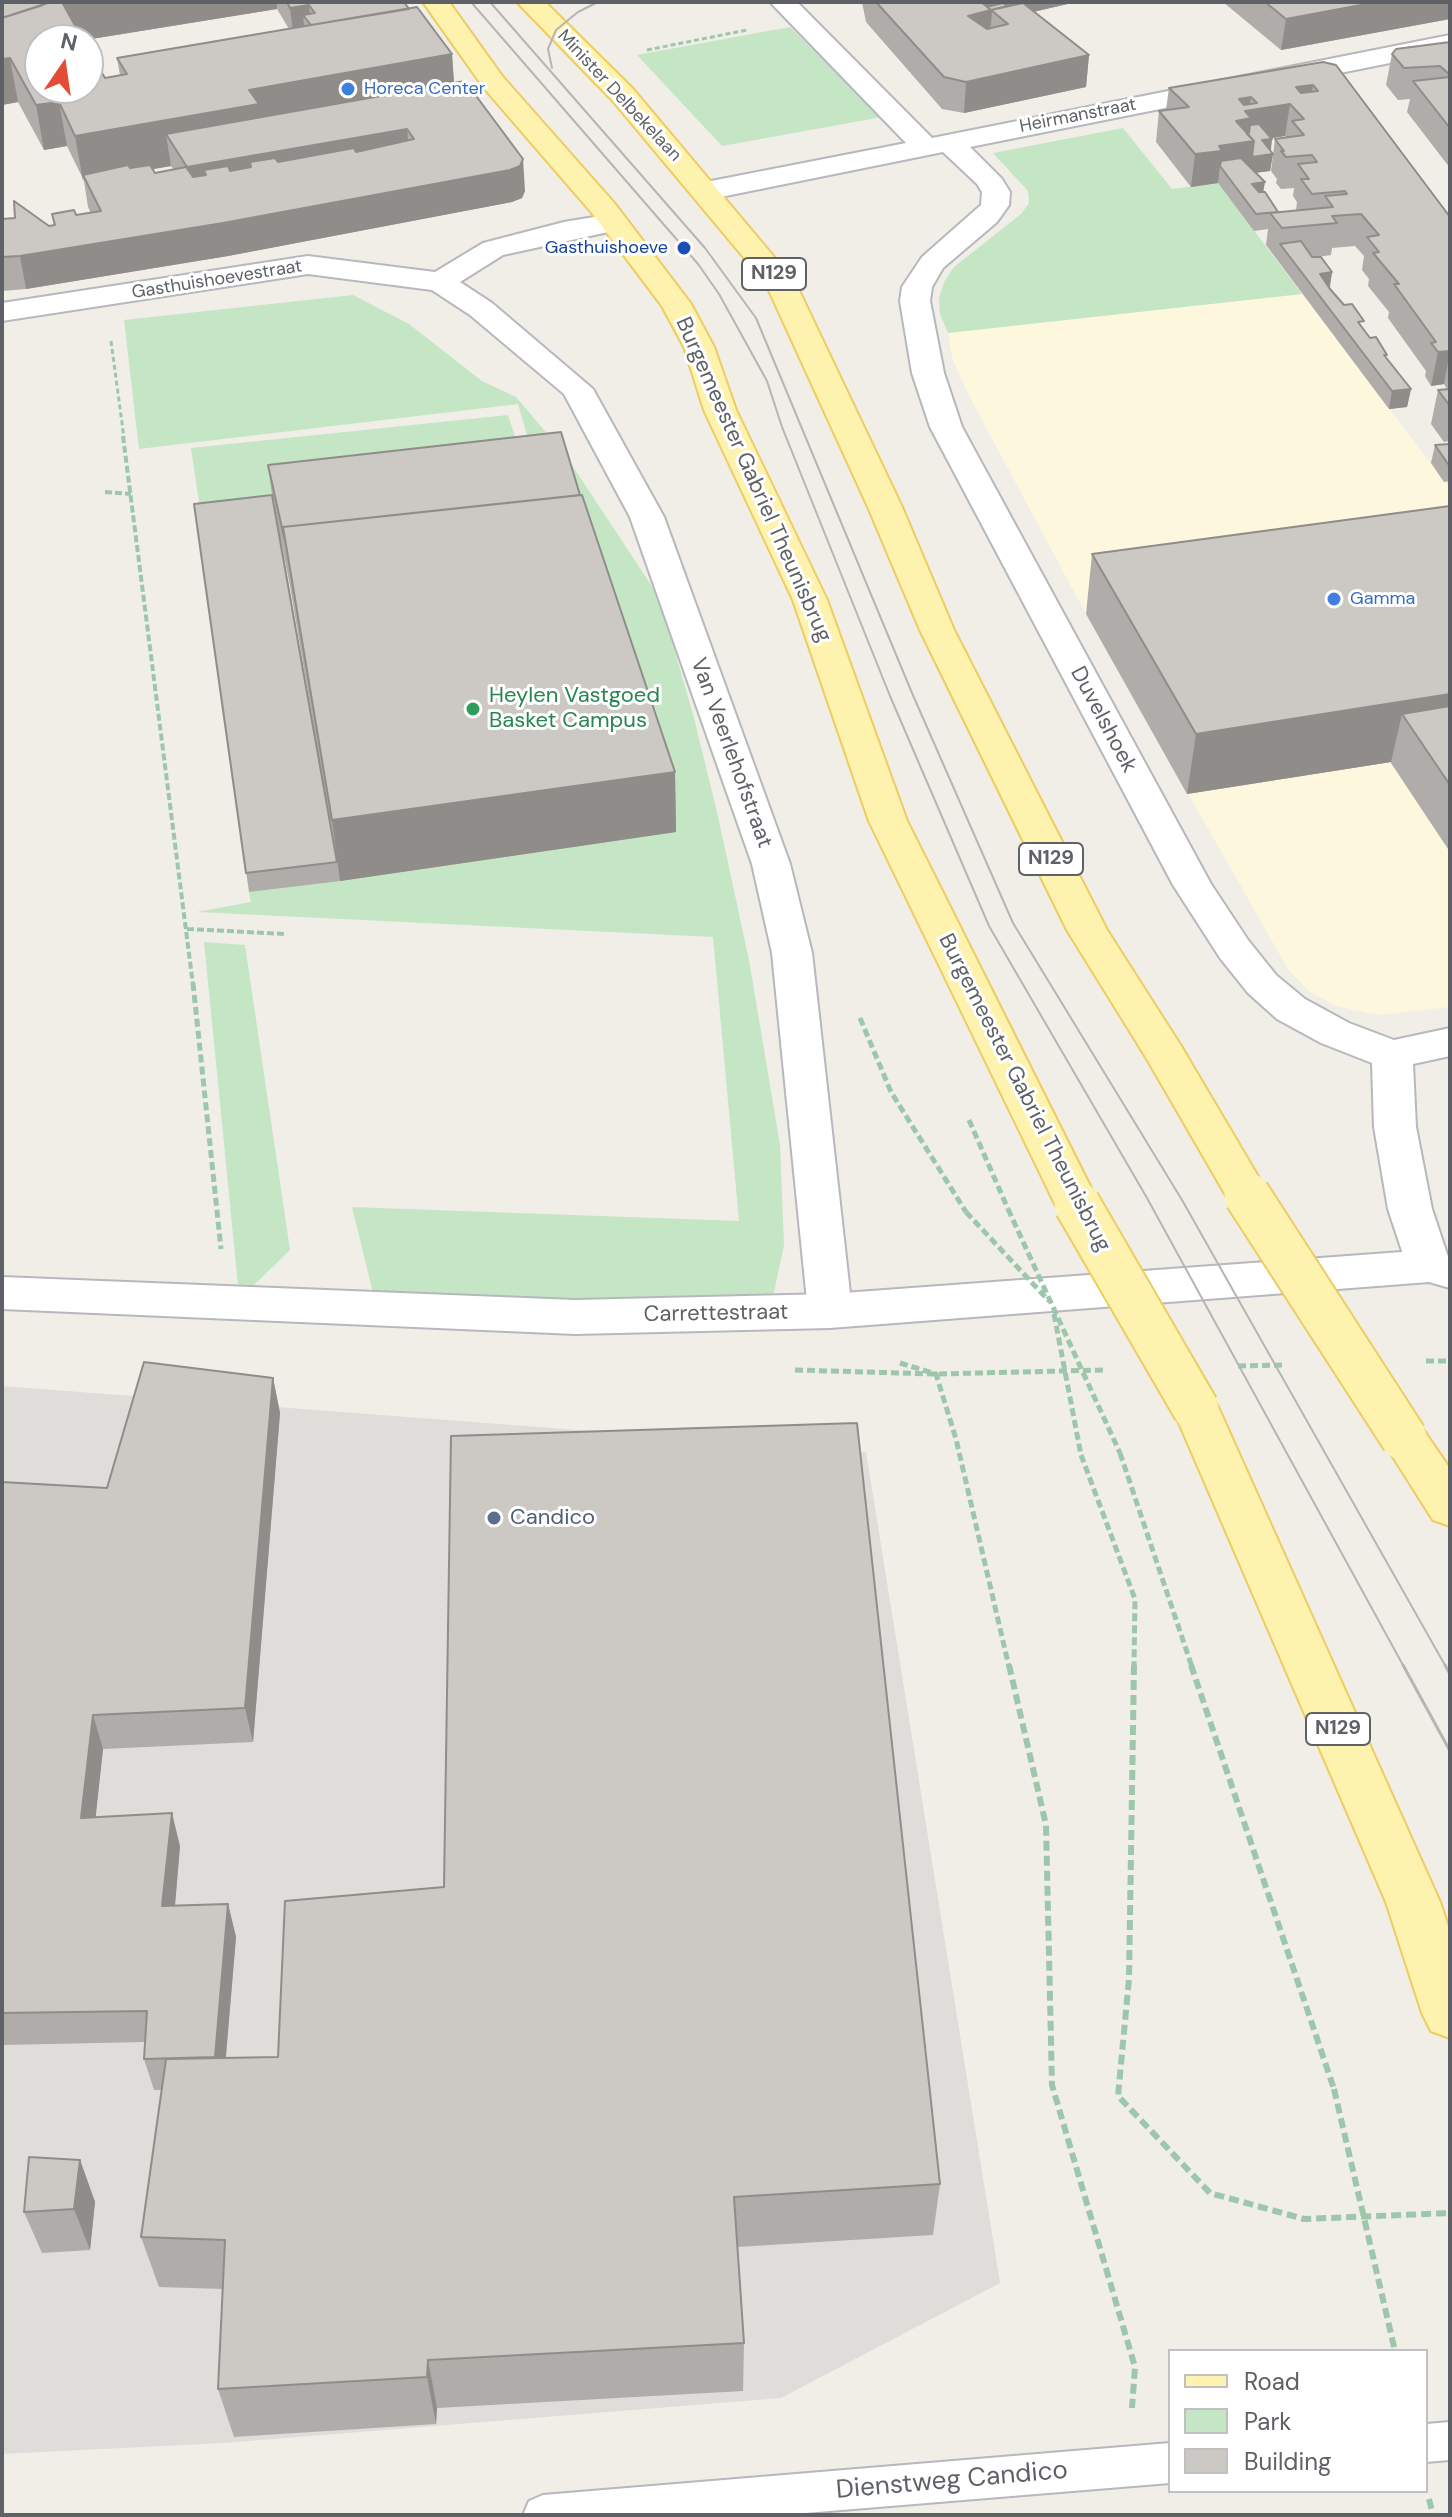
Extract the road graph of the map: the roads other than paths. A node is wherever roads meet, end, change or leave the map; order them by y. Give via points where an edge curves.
1 (436, 2) edge
2 (530, 2) edge
3 (783, 2) edge
4 (1450, 43) edge
5 (1328, 66) junction
6 (1355, 94) edge
7 (936, 144) junction
8 (706, 191) junction
9 (612, 223) junction
10 (440, 282) junction
11 (2, 312) edge
12 (1450, 1042) edge
13 (1392, 1055) junction
14 (1440, 1269) edge
15 (2, 1293) edge
16 (830, 1311) junction
17 (1450, 1507) edge
18 (1450, 2013) edge
19 (1450, 2441) edge
20 (1428, 2443) edge
21 (1168, 2463) edge
22 (543, 2515) edge

1 - 9 main road, N129 via 493,82
2 - 8 main road, Minister Delbekelaan / N129 via 593,62
3 - 7 street
4 - 5 street, Heirmanstraat
5 - 6 street
5 - 7 street, Heirmanstraat
7 - 8 street, Heirmanstraat
7 - 13 street, Duvelshoek via 988,179 996,192 987,216 932,263 917,287 928,373 946,427 1185,872 1234,949 1291,1009
8 - 17 main road, N129, bridge via 780,282 937,630 1087,930 1247,1195
9 - 10 street via 493,249
9 - 18 main road, Burgemeester Gabriel Theunisbrug / N129, bridge via 676,304 699,347 720,410 810,600 888,821 1077,1204 1196,1409 1407,1887
10 - 11 street, Gasthuishoevestraat via 308,265
10 - 16 street, Van Veerlehofstraat via 577,389 647,517 775,879 792,953
12 - 13 street
13 - 14 street via 1395,1127 1410,1209
14 - 16 street, Carrettestraat
15 - 16 street, Carrettestraat via 575,1317
19 - 20 lane
21 - 22 lane, Dienstweg Candico

